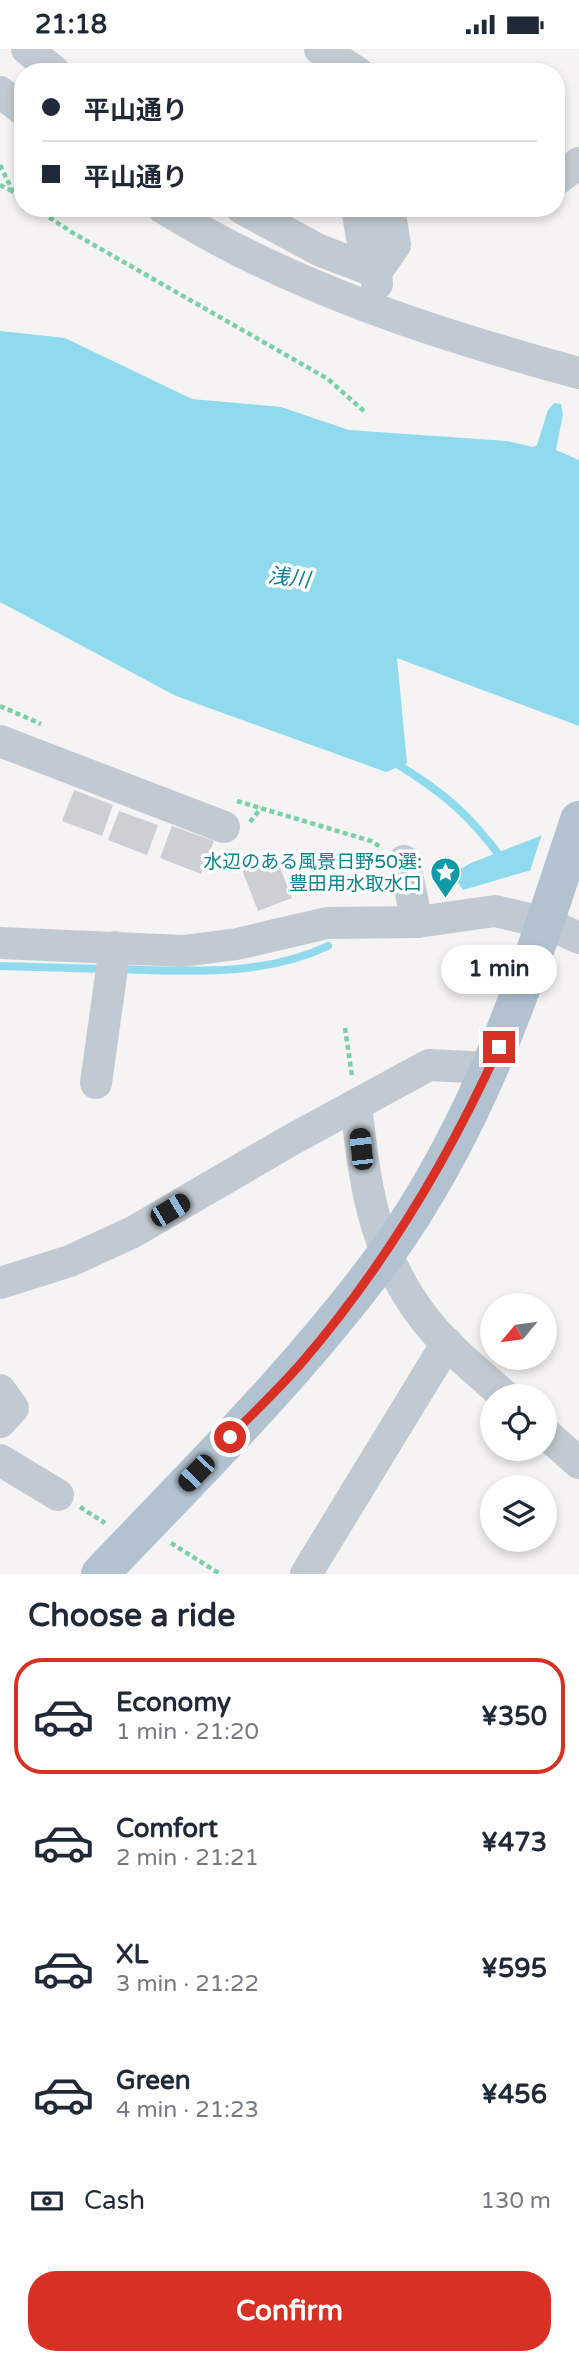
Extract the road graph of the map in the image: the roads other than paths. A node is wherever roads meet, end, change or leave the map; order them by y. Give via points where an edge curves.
1 (27, 49) edge
2 (44, 63) edge
3 (0, 92) edge
4 (14, 103) edge
5 (180, 217) edge
6 (258, 217) edge
7 (358, 217) edge
8 (390, 217) edge
9 (376, 272) junction
10 (379, 310) junction
11 (579, 373) edge
12 (3, 751) edge
13 (226, 813) road end
14 (579, 820) edge
15 (404, 861) road end
16 (561, 917) edge
17 (416, 922) junction
18 (0, 943) edge
19 (113, 962) junction
20 (490, 1068) junction
21 (96, 1083) dead end
22 (356, 1105) junction
23 (387, 1253) junction
24 (0, 1283) edge
25 (447, 1343) junction
26 (492, 1384) edge
27 (0, 1389) edge
28 (0, 1422) edge
29 (557, 1443) edge
30 (0, 1460) edge
31 (579, 1463) edge
32 (58, 1495) road end
33 (100, 1574) edge
34 (306, 1574) edge

1 - 2 street
3 - 4 street
5 - 10 street via 260,260
6 - 9 street via 319,250
7 - 9 street
8 - 9 street via 395,244
9 - 10 street
10 - 11 street via 492,350
12 - 13 street
14 - 16 main road
15 - 17 street
16 - 17 street via 495,911
16 - 20 main road
17 - 19 street via 327,923
18 - 19 street
19 - 21 street
20 - 22 street via 429,1065
20 - 23 main road via 454,1143
22 - 23 street via 366,1193
22 - 24 street via 132,1232 70,1261
23 - 25 street via 424,1318
23 - 33 main road via 304,1360
25 - 26 street
25 - 34 street
27 - 28 street via 13,1408
29 - 31 street
30 - 32 street

